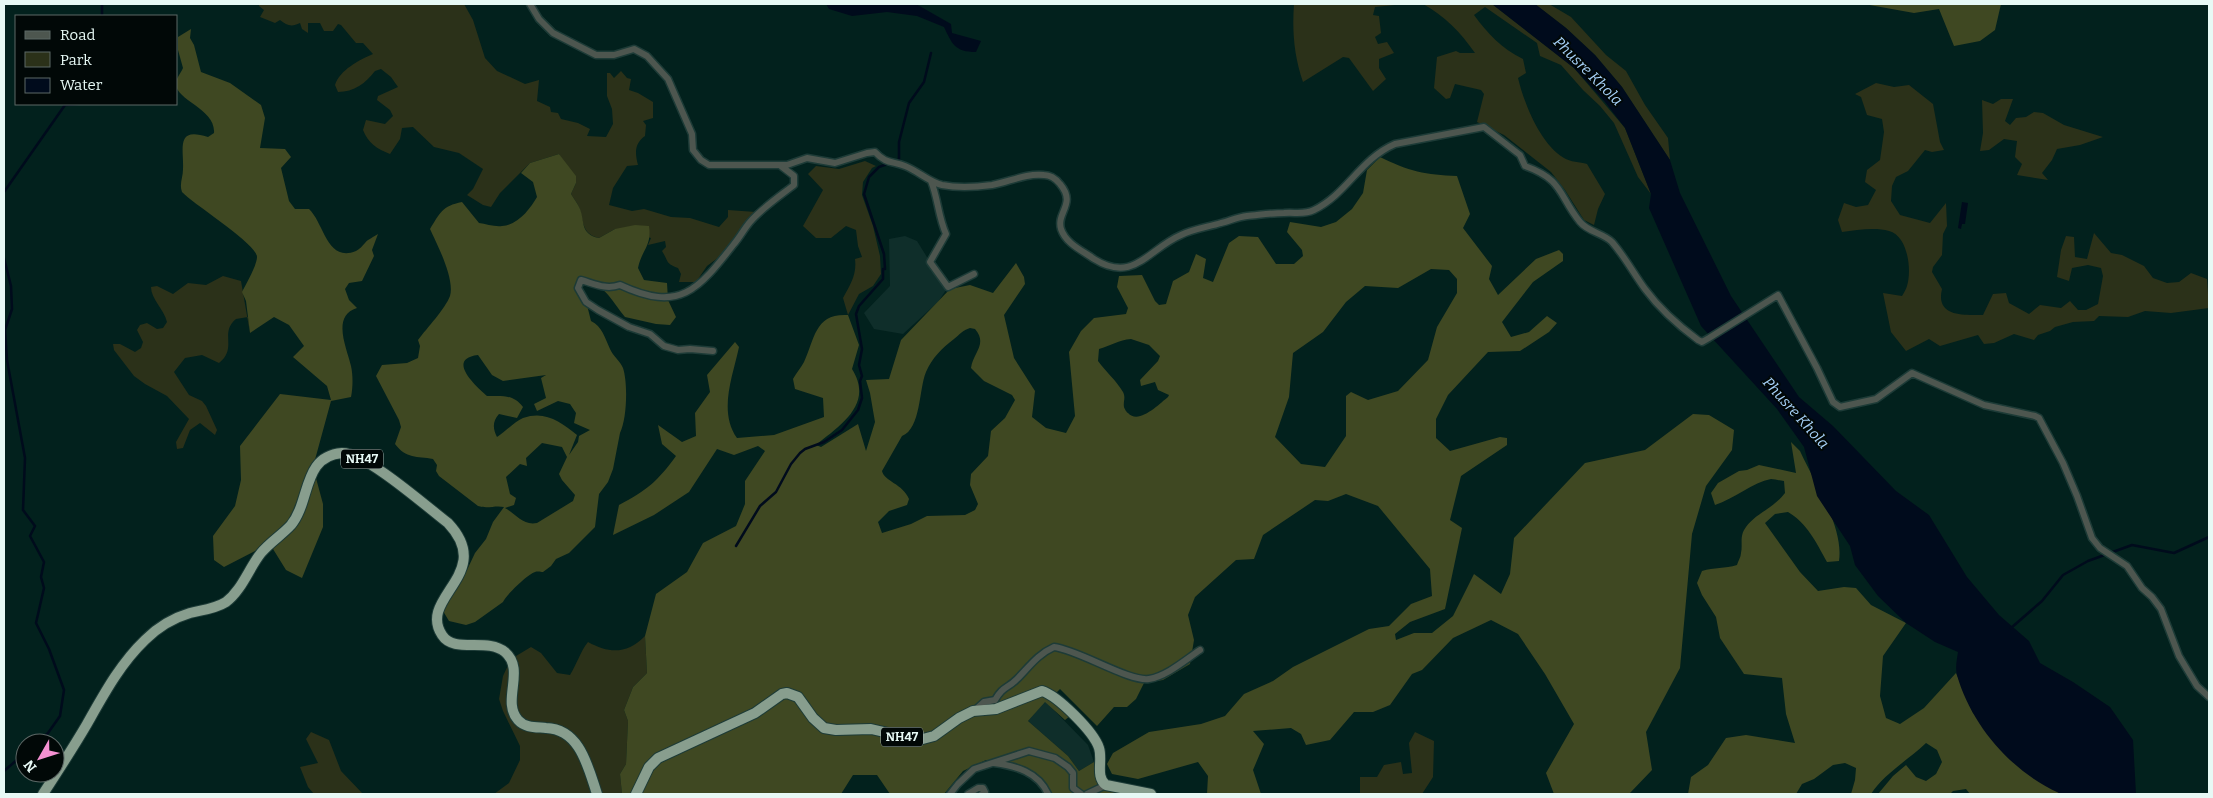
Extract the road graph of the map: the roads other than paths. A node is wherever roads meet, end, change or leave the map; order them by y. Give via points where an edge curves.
1 (530, 4) edge
2 (776, 166) junction
3 (932, 181) junction
4 (974, 274) dead end
5 (713, 351) dead end
6 (1200, 650) dead end
7 (2209, 697) edge
8 (973, 712) junction
9 (990, 763) junction
10 (1106, 785) junction
11 (43, 794) edge
12 (597, 794) edge
13 (636, 794) edge
14 (950, 794) edge
15 (968, 794) edge
16 (982, 794) edge
17 (1048, 794) edge
18 (1081, 794) edge
19 (1087, 794) edge
20 (1151, 794) edge

1 - 2 street via 553,33 596,55 614,55 634,49 648,56 668,79 692,134 693,150 701,160 709,165
2 - 3 street via 787,166 807,158 835,163 876,152 881,159 905,166
2 - 5 street via 784,167 792,175 794,185 750,221 710,275 689,293 674,297 648,296 620,285 604,287 581,280 579,284 586,302 629,327 650,334 664,346 678,350
3 - 4 street via 939,218 946,234 930,262 948,286
3 - 7 street via 943,185 976,186 1034,174 1047,175 1056,180 1068,198 1060,224 1070,243 1116,269 1137,264 1180,235 1244,216 1312,211 1343,189 1374,156 1395,144 1484,127 1520,155 1525,166 1550,178 1580,223 1610,240 1660,307 1698,340 1702,342 1778,295 1833,402 1840,407 1876,399 1915,373 1984,406 2035,416 2042,422 2060,458 2089,532 2100,548 2127,566 2161,609 2179,656 2197,686
6 - 8 street via 1149,679 1107,666 1066,648 1054,647 1002,688 995,700 984,702
8 - 10 highway, NH47 via 996,709 1039,691 1050,695 1093,737 1100,752 1101,778
8 - 13 highway, NH47 via 927,739 911,739 871,729 824,728 798,697 782,694 755,713 658,758
9 - 14 street via 974,769
9 - 17 street via 1025,770
9 - 18 street via 1029,751 1054,758 1073,773 1073,788
10 - 19 street
10 - 20 highway
11 - 12 highway, NH47 via 101,697 138,646 165,624 219,605 232,596 262,552 294,521 316,464 329,456 350,454 366,461 458,534 464,548 464,561 438,612 437,623 442,636 451,643 491,646 506,653 514,670 512,701 515,716 530,727 556,728 569,736 584,758
15 - 16 street via 983,788

